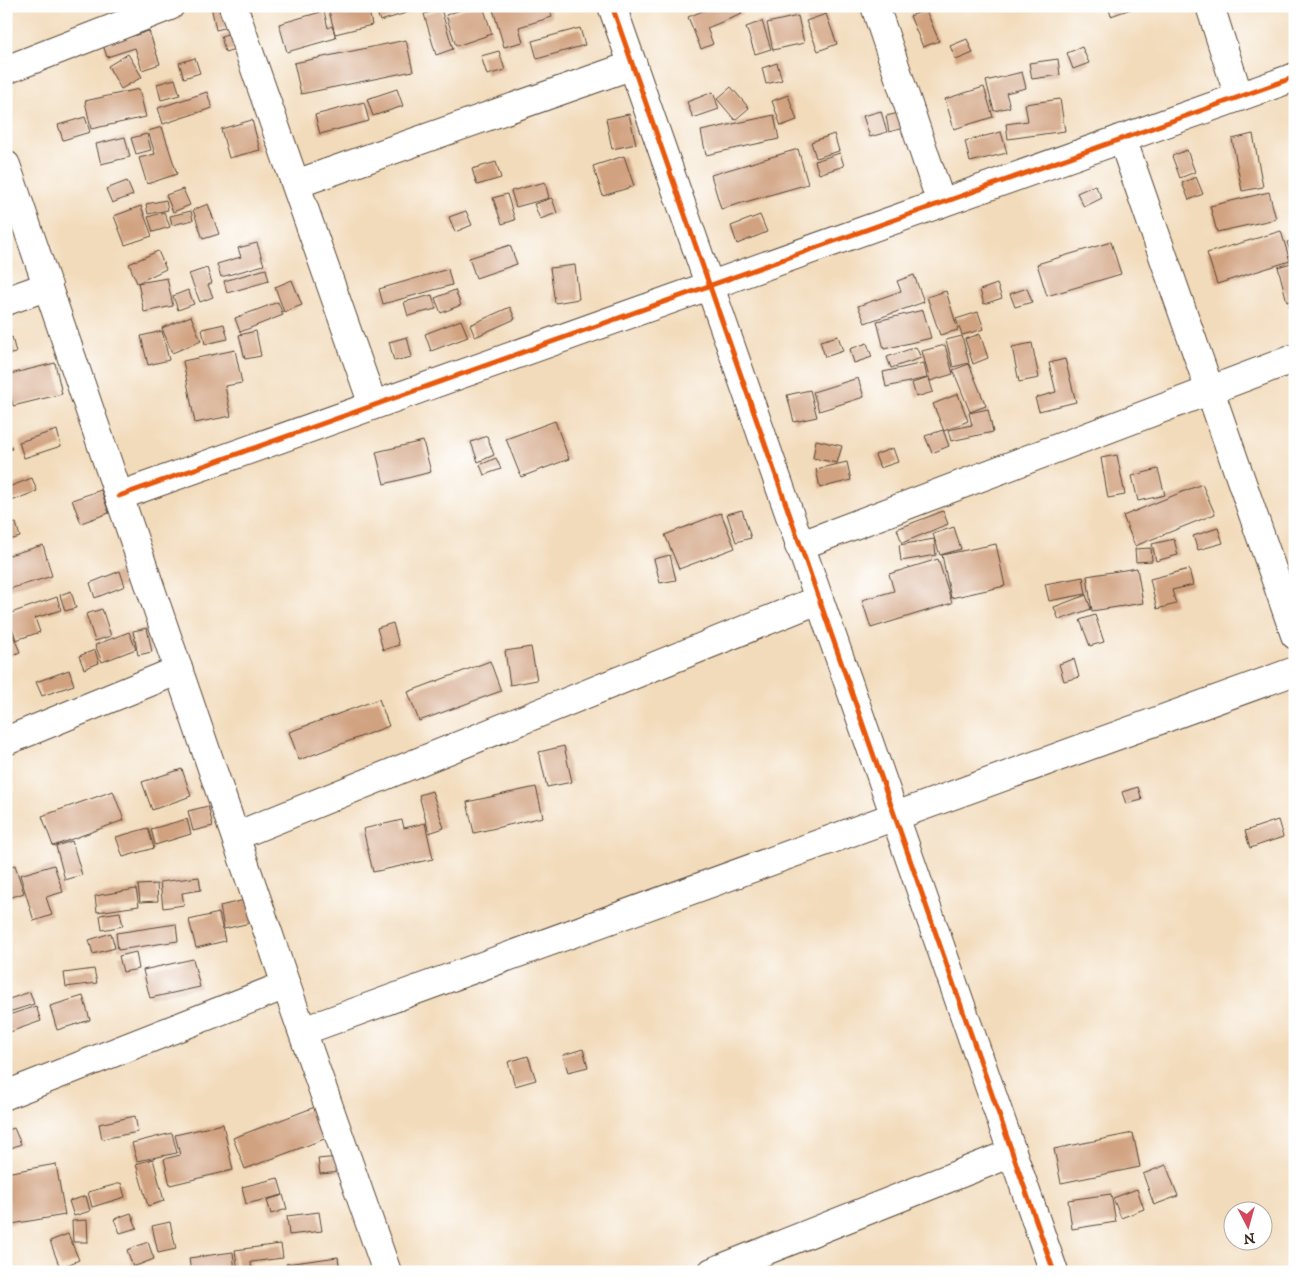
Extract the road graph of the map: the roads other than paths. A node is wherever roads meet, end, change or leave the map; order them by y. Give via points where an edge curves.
1 (170, 6) edge
2 (233, 6) edge
3 (612, 6) edge
4 (874, 6) edge
5 (1210, 6) edge
6 (633, 65) junction
7 (6, 70) edge
8 (1295, 77) edge
9 (1239, 97) junction
10 (1122, 138) junction
11 (6, 165) edge
12 (296, 184) junction
13 (941, 203) junction
14 (48, 286) junction
15 (709, 286) junction
16 (6, 301) edge
17 (1295, 358) edge
18 (1209, 388) junction
19 (373, 405) junction
20 (120, 496) junction
21 (799, 546) junction
22 (818, 600) junction
23 (1295, 635) edge
24 (179, 670) junction
25 (1295, 670) edge
26 (6, 741) edge
27 (893, 816) junction
28 (236, 836) junction
29 (286, 985) junction
30 (303, 1031) junction
31 (6, 1095) edge
32 (1012, 1153) junction
33 (387, 1272) edge
34 (712, 1272) edge
35 (1054, 1272) edge

1 - 7 street
2 - 12 street
3 - 6 street
4 - 13 street
5 - 9 street
6 - 12 street
6 - 15 street
8 - 9 street
9 - 10 street
10 - 13 street
10 - 18 street
11 - 14 street
12 - 19 street
13 - 15 street
14 - 16 street
14 - 20 street
15 - 19 street
15 - 21 street
17 - 18 street
18 - 21 street
18 - 23 street
19 - 20 street
20 - 24 street
21 - 22 street
22 - 27 street
22 - 28 street
24 - 26 street
24 - 28 street
25 - 27 street
27 - 30 street
27 - 32 street
28 - 29 street
29 - 30 street
29 - 31 street
30 - 33 street
32 - 34 street
32 - 35 street

